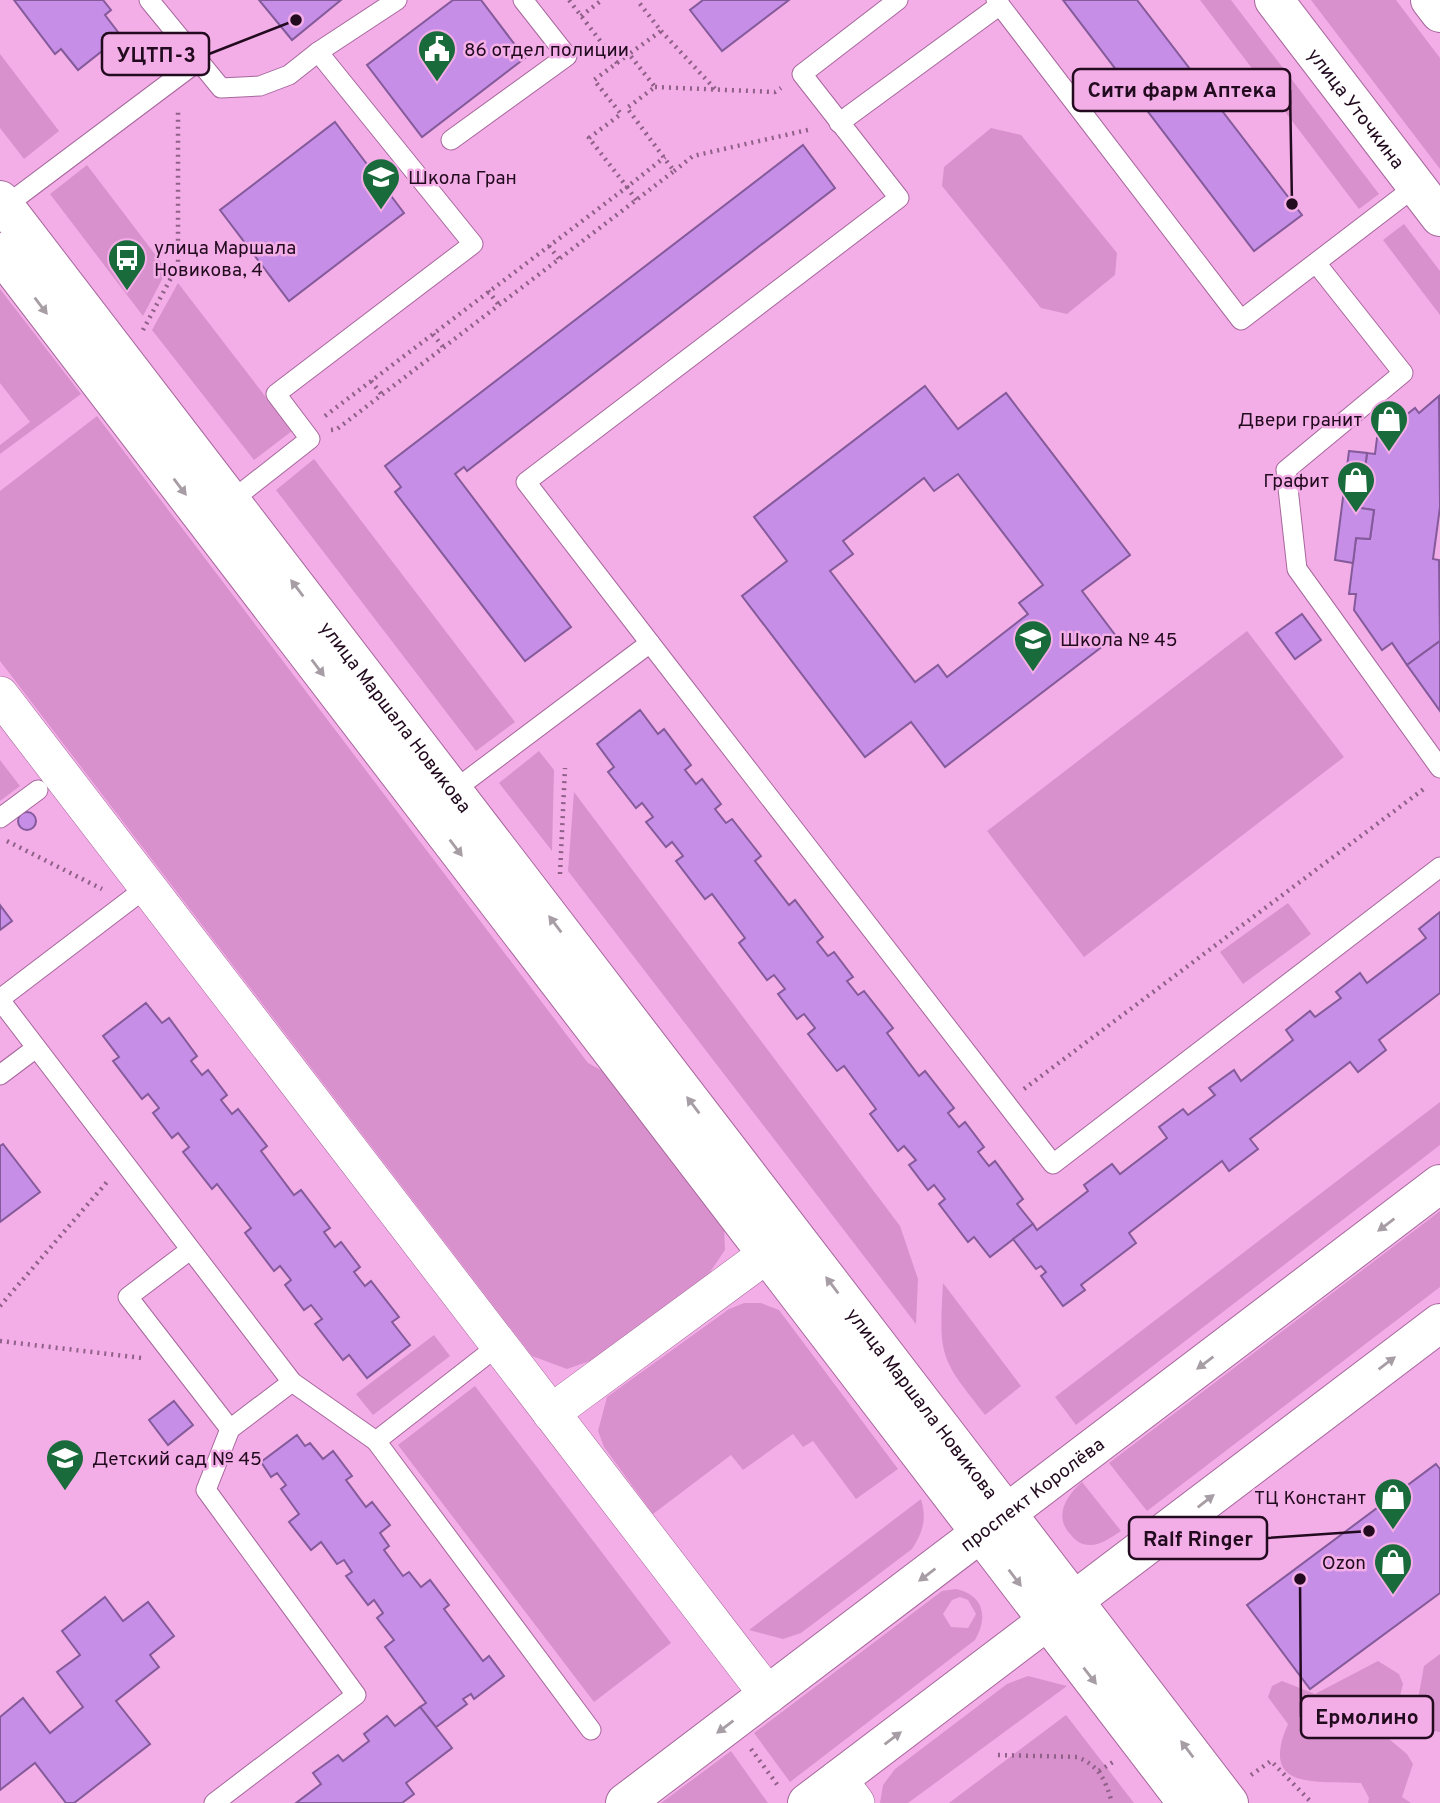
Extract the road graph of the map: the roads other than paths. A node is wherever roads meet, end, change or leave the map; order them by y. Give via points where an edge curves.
1 (149, 0) edge
2 (523, 0) edge
3 (898, 0) edge
4 (1274, 0) edge
5 (1430, 0) edge
6 (389, 2) edge
7 (998, 3) edge
8 (1440, 13) edge
9 (318, 52) junction
10 (197, 62) junction
11 (839, 123) junction
12 (452, 140) dead end
13 (1416, 186) junction
14 (2, 205) edge
15 (1440, 217) edge
16 (0, 252) edge
17 (1316, 263) junction
18 (218, 511) junction
19 (650, 642) junction
20 (0, 695) edge
21 (1434, 777) edge
22 (38, 790) dead end
23 (440, 800) junction
24 (0, 818) edge
25 (1440, 867) edge
26 (147, 887) junction
27 (0, 1000) edge
28 (36, 1048) junction
29 (0, 1075) edge
30 (1440, 1184) edge
31 (780, 1244) junction
32 (190, 1250) junction
33 (1440, 1323) edge
34 (499, 1345) junction
35 (292, 1382) junction
36 (551, 1413) junction
37 (230, 1429) junction
38 (376, 1441) junction
39 (994, 1524) junction
40 (1061, 1612) junction
41 (768, 1695) junction
42 (591, 1730) dead end
43 (847, 1791) edge
44 (1238, 1791) edge
45 (795, 1798) edge
46 (214, 1803) edge
47 (625, 1803) edge
48 (1187, 1803) edge

1 - 10 lane
2 - 12 lane via 567,56
3 - 11 lane via 802,74
4 - 13 street, улица Уточкина
5 - 8 street
6 - 9 lane
7 - 11 lane
7 - 17 lane via 1241,320
9 - 10 lane via 289,75 260,86 220,88
9 - 18 lane via 472,244 276,394 313,436
10 - 14 lane
11 - 19 lane via 899,198 526,482
13 - 15 street, улица Уточкина
13 - 17 lane
14 - 18 street, улица Маршала Новикова
16 -> 18 street, улица Маршала Новикова
17 - 21 lane via 1403,373 1286,470 1297,569
18 - 23 street, улица Маршала Новикова
19 - 23 lane
19 - 25 lane via 1054,1164
20 - 26 street
22 - 24 lane
23 - 31 street, улица Маршала Новикова
26 - 27 lane
26 - 34 street
27 - 28 lane
28 - 29 lane
28 - 32 lane
30 -> 39 street, проспект Королёва
31 - 36 street
31 - 39 street, улица Маршала Новикова
32 - 35 lane
32 - 37 lane via 128,1297
40 -> 33 street
34 - 36 street
34 - 38 lane
35 - 37 lane
35 - 38 lane
36 - 41 street
37 - 46 lane via 206,1490 356,1695
38 - 42 lane
39 - 40 street, улица Маршала Новикова
39 -> 41 street, проспект Королёва
43 -> 40 street
44 -> 40 street, улица Маршала Новикова
40 -> 48 street, улица Маршала Новикова
41 -> 47 street, проспект Королёва
43 - 45 street

